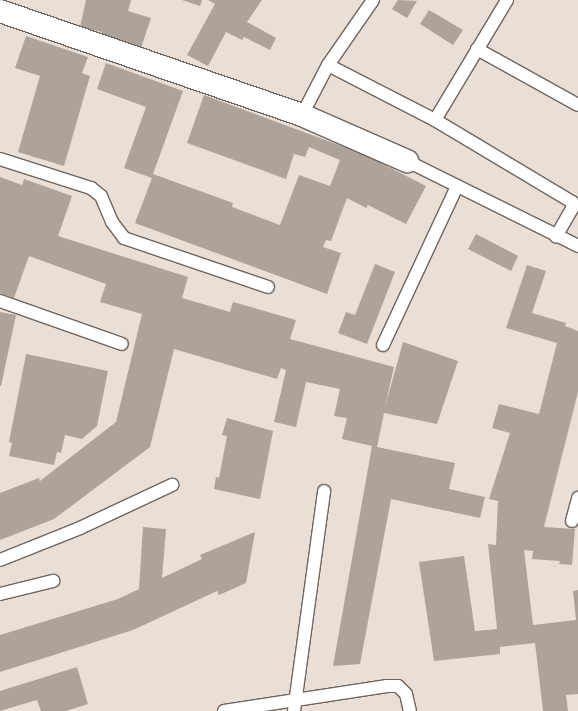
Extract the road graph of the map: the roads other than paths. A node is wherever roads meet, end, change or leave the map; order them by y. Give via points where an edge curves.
1 (373, 0) edge
2 (507, 0) edge
3 (0, 11) edge
4 (477, 49) junction
5 (328, 65) junction
6 (578, 105) edge
7 (302, 115) junction
8 (435, 120) junction
9 (0, 159) edge
10 (407, 160) joint
11 (457, 186) junction
12 (556, 236) junction
13 (578, 246) edge
14 (268, 287) dead end
15 (0, 301) edge
16 (122, 344) dead end
17 (383, 345) dead end
18 (172, 485) dead end
19 (324, 491) dead end
20 (578, 498) edge
21 (572, 521) dead end
22 (0, 560) edge
23 (53, 580) dead end
24 (0, 594) edge
25 (294, 706) edge
26 (224, 711) edge
27 (410, 711) edge

1 - 5 lane
2 - 4 lane
3 - 7 street
4 - 6 lane
4 - 8 lane
5 - 7 lane
5 - 8 lane
7 - 10 street
8 - 12 lane via 572,202 574,207
9 - 14 lane via 91,188 101,196 112,222 124,238
10 - 11 lane
11 - 12 lane
11 - 17 lane
12 - 13 lane
15 - 16 lane
18 - 22 lane via 80,528
19 - 25 lane
20 - 21 lane
23 - 24 lane
25 - 26 lane
25 - 27 lane via 398,686 406,694

